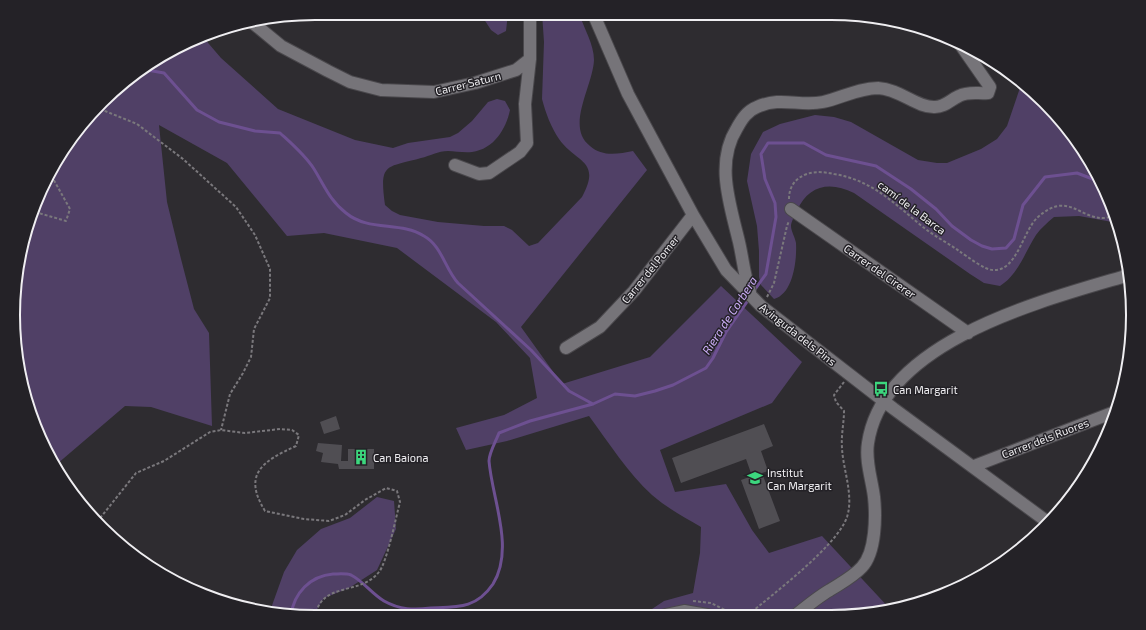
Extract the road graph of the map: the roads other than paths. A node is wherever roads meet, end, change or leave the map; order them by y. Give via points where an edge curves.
1 (530, 20) edge
2 (596, 20) edge
3 (257, 26) edge
4 (966, 53) edge
5 (530, 59) junction
6 (455, 165) dead end
7 (791, 209) road end
8 (693, 215) junction
9 (1123, 277) edge
10 (756, 302) junction
11 (968, 333) junction
12 (566, 348) dead end
13 (883, 400) junction
14 (1109, 414) edge
15 (974, 466) junction
16 (1044, 519) edge
17 (803, 610) edge

1 - 5 street
2 - 8 street, Avinguda dels Pins via 628,94
3 - 5 street, Carrer Saturn via 281,46 328,71 350,82 381,90 434,92 516,70
4 - 10 street via 990,87 988,93 971,92 958,96 943,106 933,108 917,103 898,92 880,88 822,102 773,101 745,115 729,140 725,173 744,275
5 - 6 street via 525,104 527,143 520,152 489,172 480,174
7 - 11 street, Carrer del Cirerer
8 - 10 street, Avinguda dels Pins via 726,270
8 - 12 street, Carrer del Pomer via 634,291 600,327
9 - 11 street via 1016,310
10 - 13 street, Avinguda dels Pins
11 - 13 street via 919,364 896,384
13 - 15 street, Avinguda dels Pins
13 - 17 street via 874,419 868,444 875,517 870,553 862,567 853,575
14 - 15 street, Carrer dels Ruores
15 - 16 street, Avinguda dels Pins

